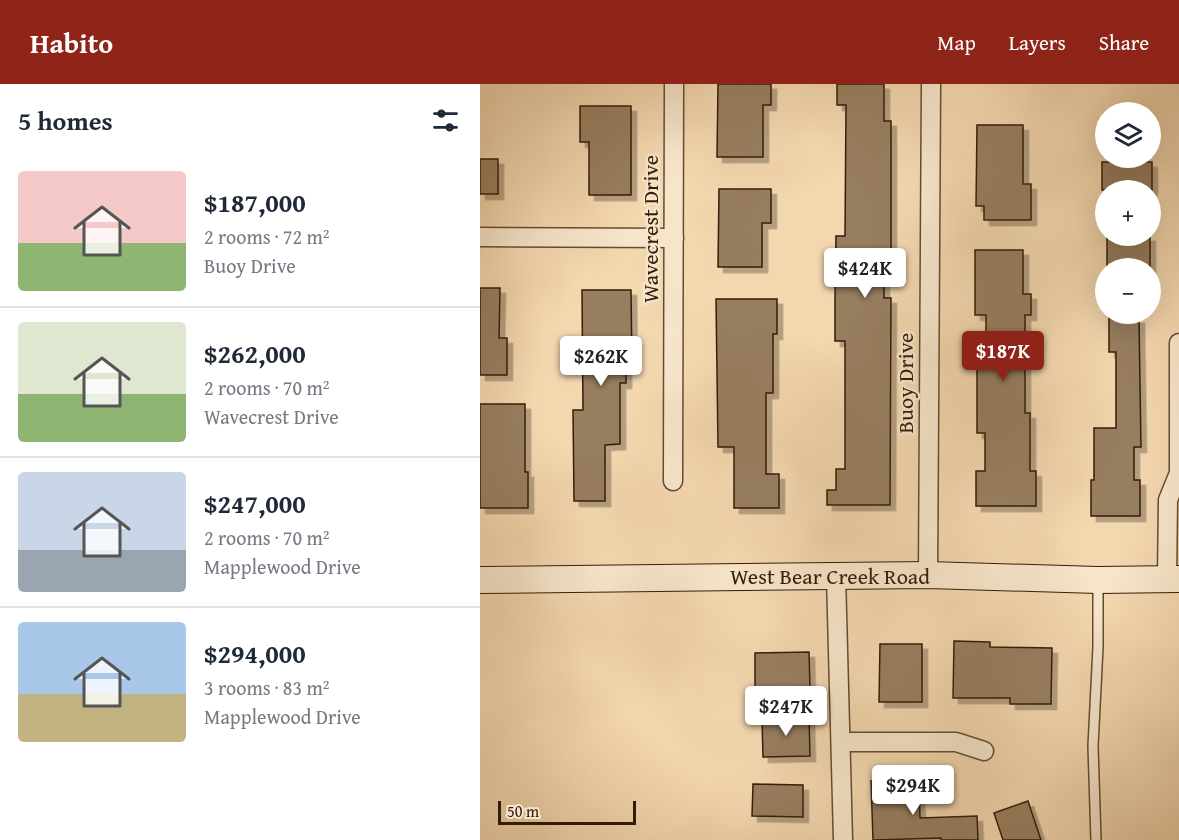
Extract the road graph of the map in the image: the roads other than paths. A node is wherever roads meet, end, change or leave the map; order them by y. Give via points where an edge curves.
1 (674, 84) edge
2 (931, 84) edge
3 (480, 237) edge
4 (674, 238) junction
5 (1179, 343) edge
6 (1179, 473) edge
7 (673, 481) dead end
8 (836, 575) junction
9 (928, 575) junction
10 (480, 580) edge
11 (1098, 580) junction
12 (1173, 580) edge
13 (841, 742) junction
14 (984, 751) dead end
15 (843, 840) edge
16 (1096, 840) edge

1 - 4 street, Wavecrest Drive
2 - 9 street, Buoy Drive
3 - 4 street
4 - 7 street, Wavecrest Drive
5 - 6 street
6 - 12 street via 1168,500
8 - 9 main road, West Bear Creek Road
8 - 10 main road, West Bear Creek Road
8 - 13 street
9 - 11 main road, West Bear Creek Road
11 - 12 main road, West Bear Creek Road
11 - 16 lane via 1093,746
13 - 14 street via 956,742
13 - 15 street

